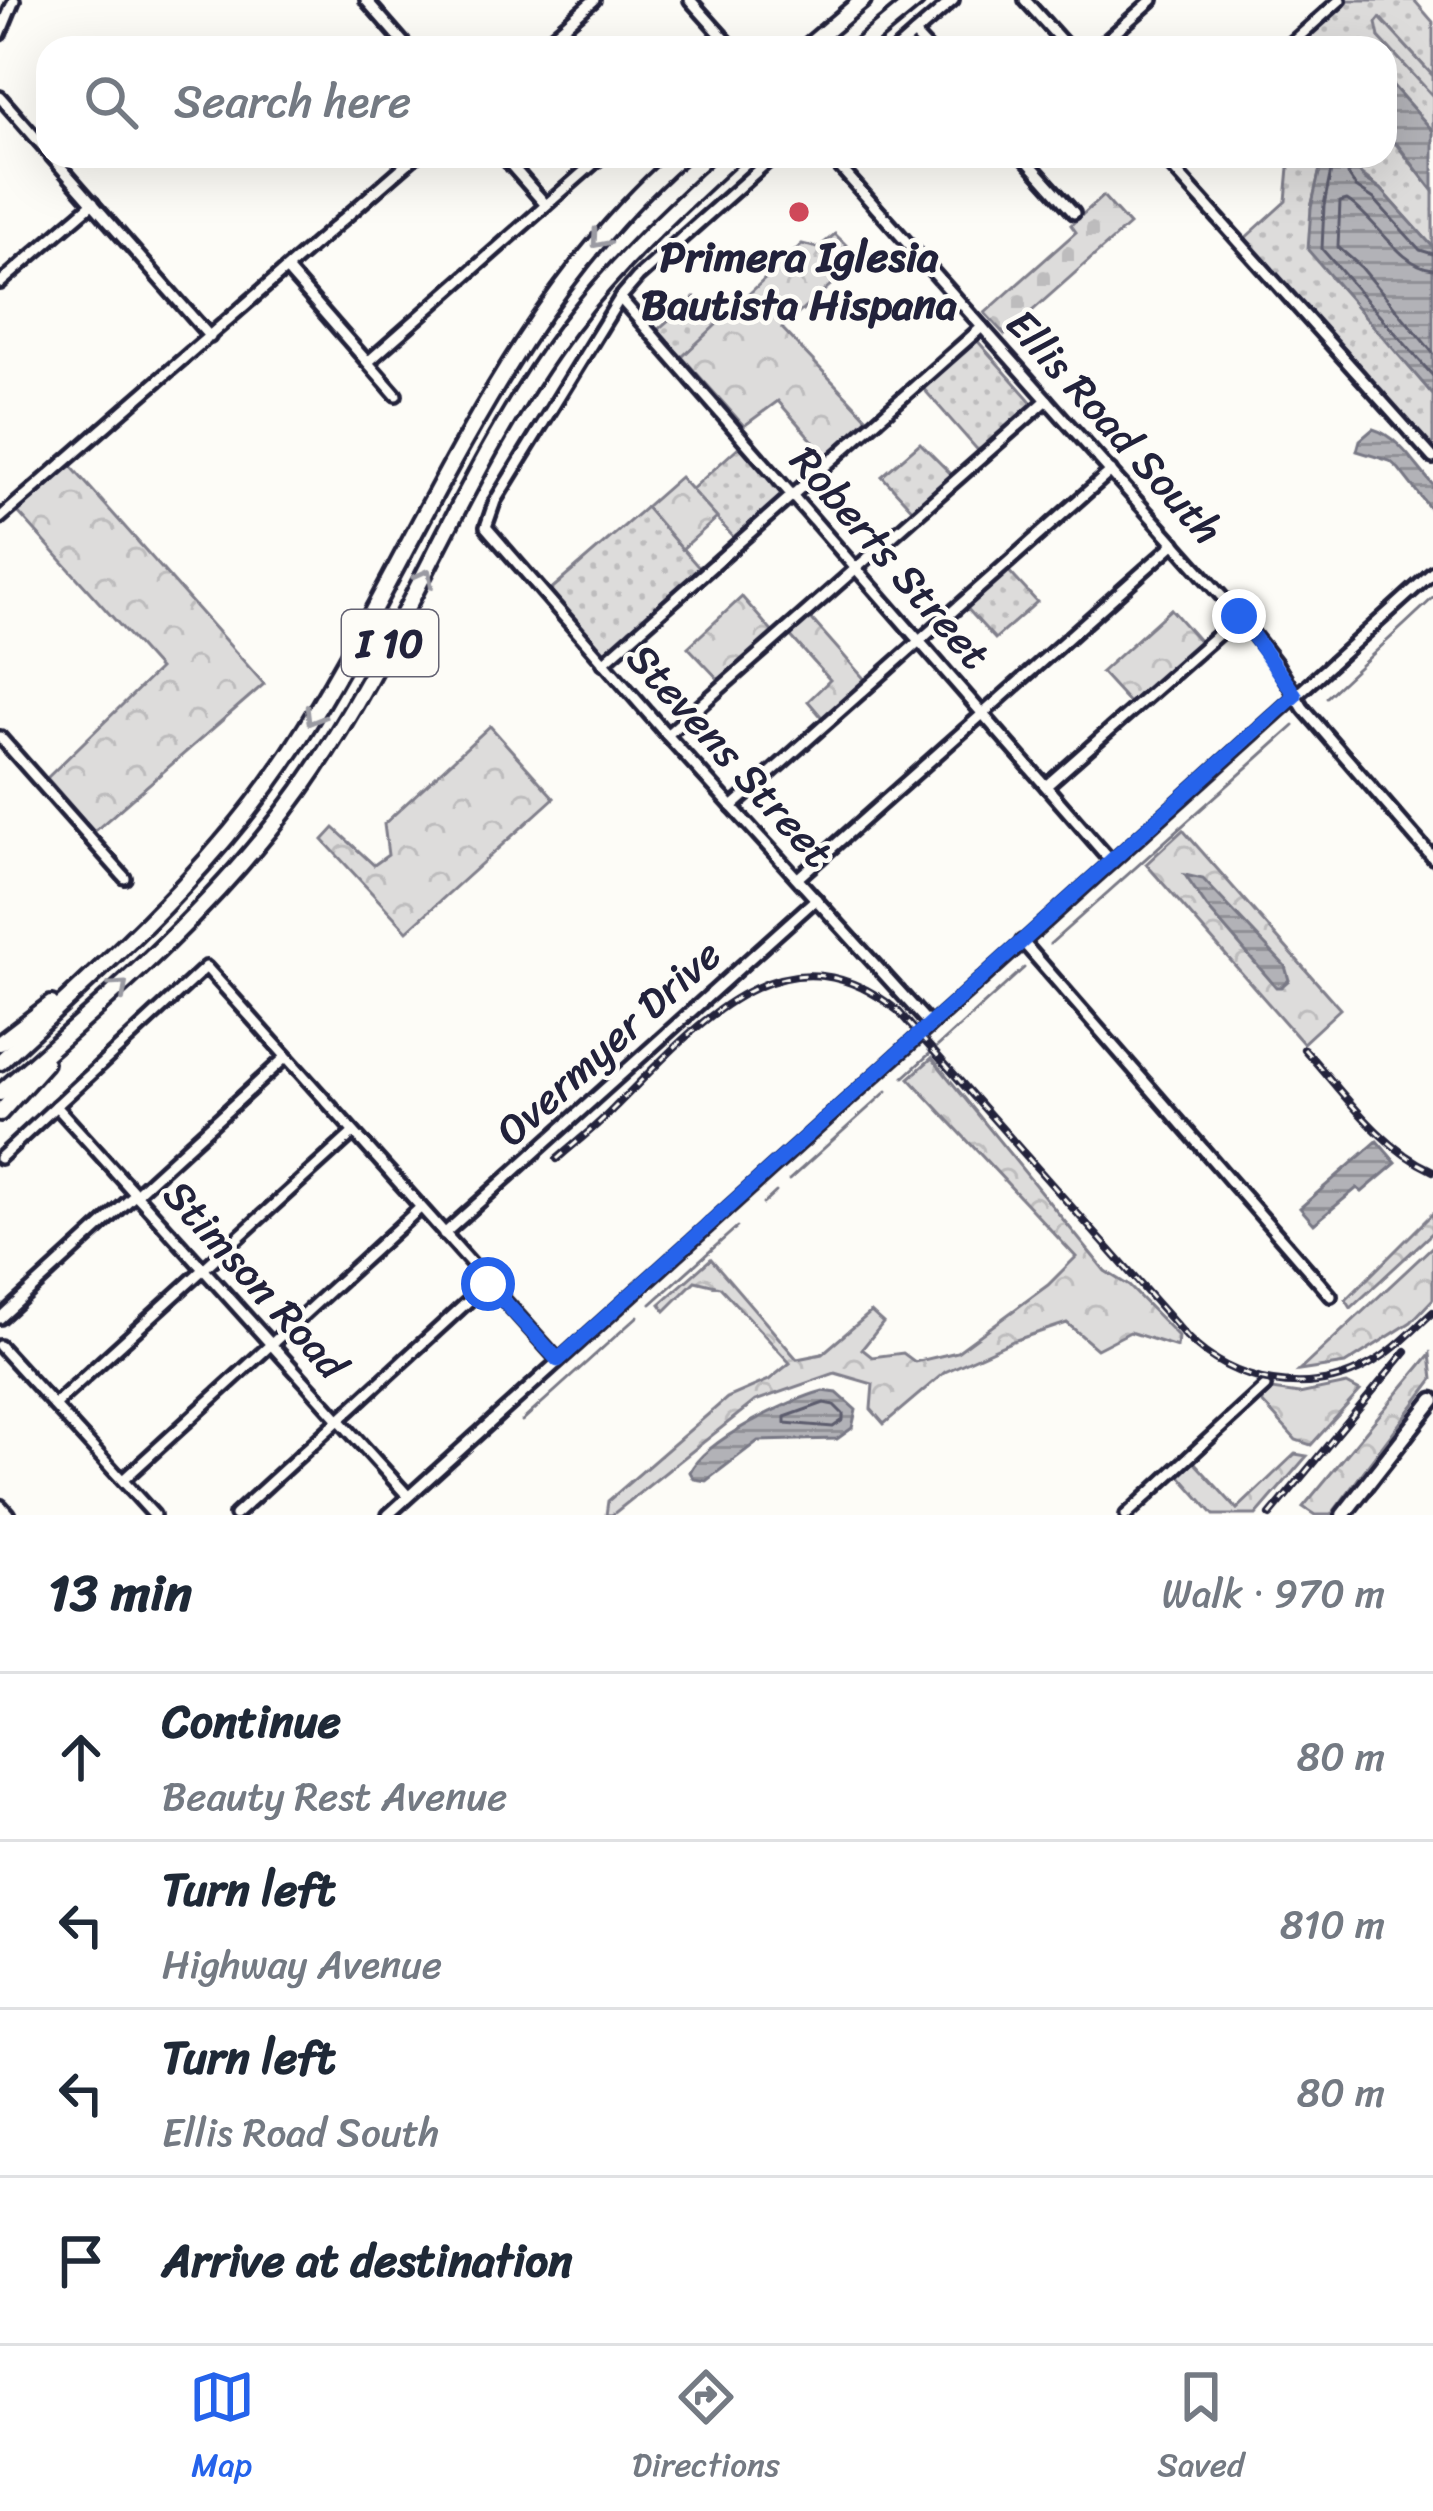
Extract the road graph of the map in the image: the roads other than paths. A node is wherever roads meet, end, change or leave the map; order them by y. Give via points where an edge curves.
1 (14, 0) edge
2 (366, 0) edge
3 (594, 0) edge
4 (690, 0) edge
5 (863, 0) edge
6 (916, 0) edge
7 (953, 0) edge
8 (1025, 0) edge
9 (1152, 0) edge
10 (1340, 0) edge
11 (0, 34) edge
12 (914, 34) joint
13 (398, 36) edge
14 (553, 36) edge
15 (721, 36) edge
16 (820, 36) edge
17 (872, 36) edge
18 (912, 36) edge
19 (1057, 36) edge
20 (1112, 36) edge
21 (1300, 36) edge
22 (0, 97) edge
23 (36, 138) edge
24 (62, 168) edge
25 (402, 168) edge
26 (514, 168) edge
27 (588, 168) edge
28 (669, 168) edge
29 (720, 168) edge
30 (761, 168) edge
31 (841, 168) edge
32 (1034, 168) edge
33 (1174, 168) edge
34 (92, 203) junction
35 (546, 205) junction
36 (1074, 213) dead end
37 (287, 270) junction
38 (0, 283) edge
39 (620, 298) junction
40 (982, 327) junction
41 (210, 337) junction
42 (368, 362) junction
43 (396, 395) dead end
44 (1047, 400) junction
45 (1433, 458) edge
46 (1111, 471) junction
47 (794, 494) junction
48 (0, 518) edge
49 (1175, 543) junction
50 (857, 567) junction
51 (1433, 572) edge
52 (1239, 616) junction
53 (920, 640) junction
54 (604, 663) junction
55 (1295, 695) junction
56 (983, 714) junction
57 (667, 735) junction
58 (0, 737) edge
59 (1046, 787) junction
60 (732, 807) junction
61 (1433, 858) edge
62 (1111, 861) junction
63 (125, 878) dead end
64 (798, 878) junction
65 (816, 898) junction
66 (1022, 941) junction
67 (121, 950) junction
68 (85, 1019) junction
69 (929, 1024) junction
70 (0, 1043) edge
71 (286, 1058) junction
72 (0, 1062) edge
73 (0, 1093) edge
74 (56, 1106) junction
75 (0, 1113) edge
76 (353, 1133) junction
77 (0, 1158) edge
78 (135, 1195) junction
79 (420, 1208) junction
80 (444, 1234) junction
81 (203, 1270) junction
82 (488, 1284) junction
83 (1330, 1297) dead end
84 (0, 1318) edge
85 (271, 1345) junction
86 (0, 1346) edge
87 (558, 1360) junction
88 (1265, 1387) dead end
89 (1433, 1400) edge
90 (55, 1405) junction
91 (338, 1420) junction
92 (123, 1480) junction
93 (408, 1496) junction
94 (0, 1507) edge
95 (7, 1515) edge
96 (154, 1515) edge
97 (235, 1515) edge
98 (388, 1515) edge
99 (1126, 1515) edge
100 (1343, 1515) edge

1 - 11 street
2 - 13 street
3 - 14 street
4 - 15 street
5 - 16 highway
6 - 17 highway
7 - 12 street
8 - 19 street
9 - 20 street
10 - 21 street
12 - 18 street
22 - 23 street
24 - 34 street
25 - 37 street
26 - 35 street
27 - 35 street
28 -> 67 highway, I 10 via 602,236 522,342 278,772 207,863
68 -> 29 highway, I 10 via 161,952 300,789 568,327
30 - 39 street
31 - 40 street, Ellis Road South
32 - 36 street
33 - 45 street
34 - 38 street
34 - 41 street
35 - 42 street
37 - 41 street
37 - 42 street
39 - 47 street, Roberts Street
39 - 54 street, Stevens Street via 494,501 486,527
40 - 44 street, Ellis Road South
40 - 47 street
41 - 48 street
42 - 43 street
44 - 46 street, Ellis Road South
44 - 50 street
46 - 49 street, Ellis Road South
46 - 53 street
47 - 50 street, Roberts Street
47 - 54 street
49 - 52 street, Ellis Road South
49 - 56 street
50 - 53 street, Roberts Street
50 - 57 street
51 - 55 street
52 - 55 street, Ellis Road South
52 - 59 street
53 - 56 street, Roberts Street
53 - 60 street
54 - 57 street, Stevens Street
55 - 61 street, Ellis Road South
55 - 62 street
56 - 59 street, Roberts Street
56 - 64 street
57 - 60 street, Stevens Street
58 - 63 street
59 - 62 street, Roberts Street
60 - 64 street, Stevens Street
62 - 66 street
64 - 65 street, Stevens Street
65 - 69 street, Stevens Street
65 - 80 street, Overmyer Drive
66 - 69 street
66 - 83 street
67 - 70 highway
67 - 72 highway, I 10
68 - 73 highway, I 10
68 - 75 highway
69 - 87 street
71 - 74 street via 206,967
71 - 76 street
71 - 78 street
74 - 77 street
74 - 78 street, Stimson Road
76 - 79 street
76 - 81 street
78 - 81 street, Stimson Road
78 - 84 street
79 - 80 street
79 - 85 street
80 - 82 street
81 - 85 street, Stimson Road
81 - 90 street
82 - 87 street
82 - 91 street
85 - 91 street, Stimson Road
85 - 92 street
86 - 90 street
87 - 93 street
88 - 99 street
89 - 100 main road
90 - 92 street
91 - 93 street, Stimson Road
91 - 97 street
92 - 96 street
93 - 98 street
94 - 95 main road

